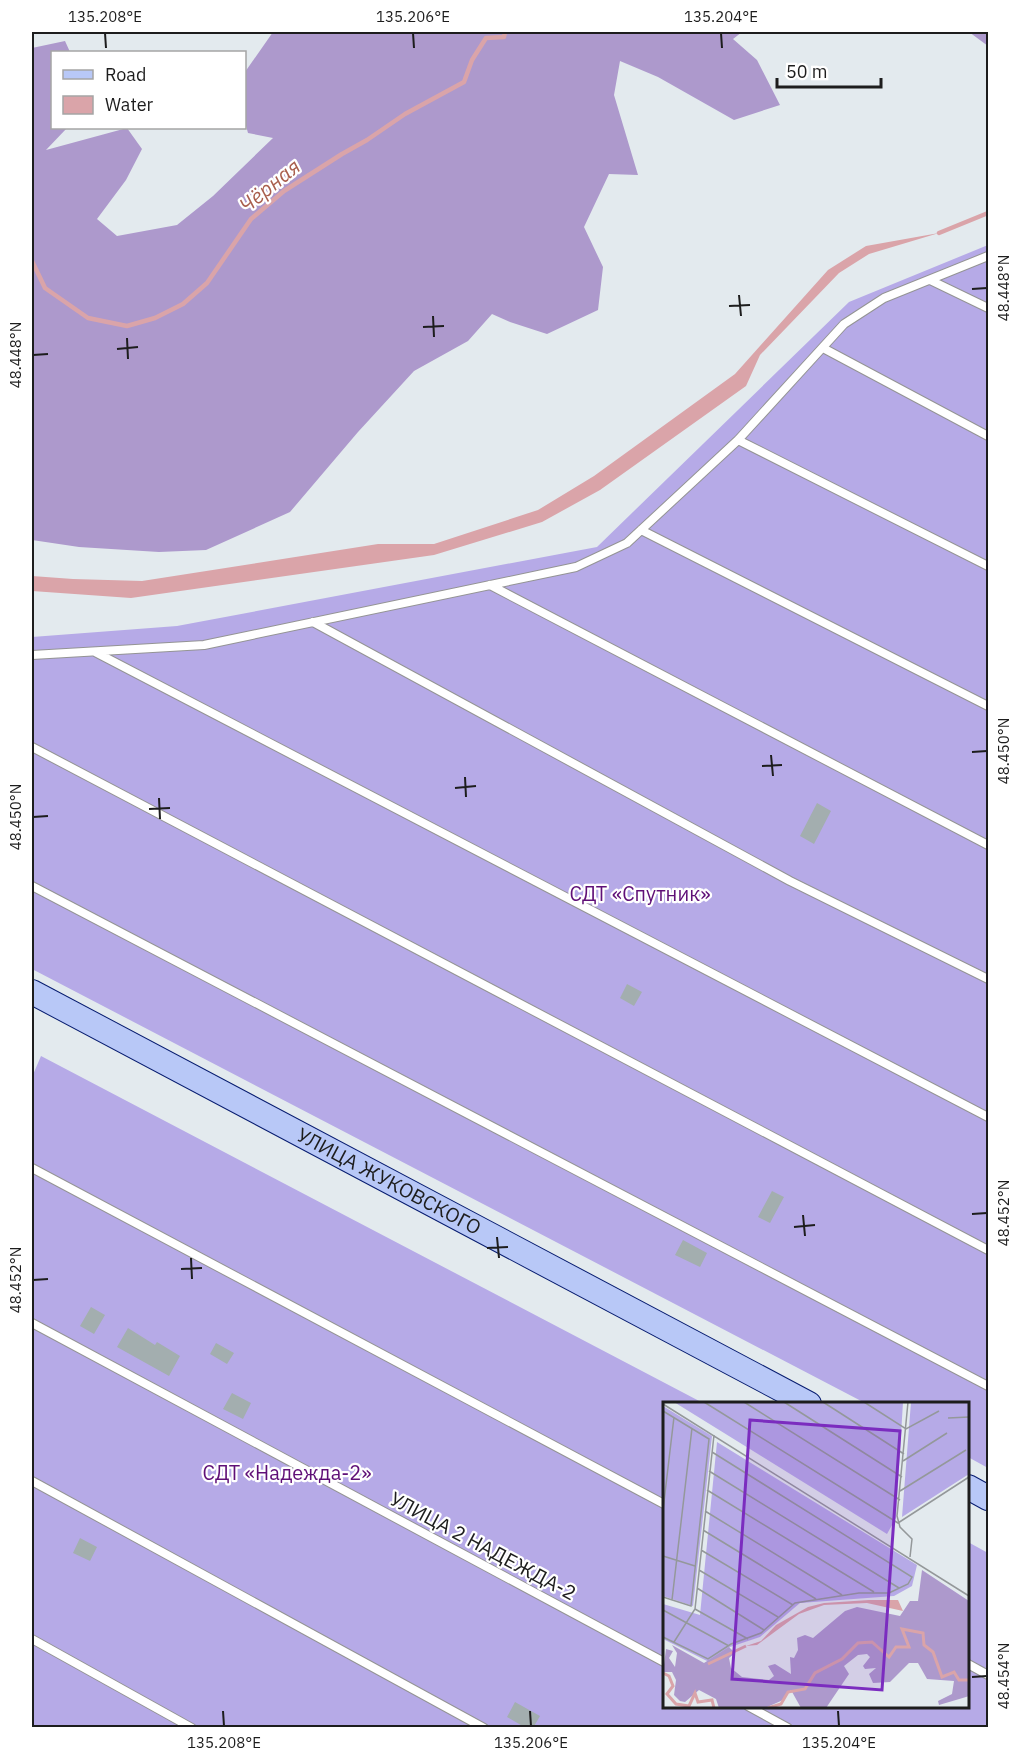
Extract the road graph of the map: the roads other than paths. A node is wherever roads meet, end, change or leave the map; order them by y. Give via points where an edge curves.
1 (988, 256) edge
2 (930, 280) junction
3 (988, 308) edge
4 (823, 348) junction
5 (988, 436) edge
6 (738, 440) junction
7 (640, 530) junction
8 (988, 566) edge
9 (490, 585) junction
10 (313, 622) junction
11 (94, 651) junction
12 (32, 655) edge
13 (988, 706) edge
14 (32, 747) edge
15 (988, 845) edge
16 (32, 886) edge
17 (988, 980) edge
18 (32, 992) edge
19 (988, 1117) edge
20 (32, 1168) edge
21 (988, 1250) edge
22 (32, 1323) edge
23 (988, 1386) edge
24 (805, 1402) edge
25 (32, 1481) edge
26 (969, 1488) edge
27 (988, 1498) edge
28 (663, 1502) edge
29 (32, 1639) edge
30 (663, 1661) edge
31 (969, 1665) edge
32 (988, 1676) edge
33 (750, 1708) edge
34 (192, 1728) edge
35 (484, 1728) edge
36 (788, 1728) edge

1 - 2 lane
2 - 3 lane
2 - 4 lane via 876,303 844,324
4 - 5 lane
4 - 6 lane
6 - 7 lane
6 - 8 lane
7 - 9 lane via 627,543 576,567
7 - 13 lane
9 - 10 lane
9 - 15 lane
10 - 11 lane via 204,645
10 - 17 lane via 790,881
11 - 12 lane
11 - 19 lane
14 - 21 lane
16 - 23 lane
18 - 24 main road, УЛИЦА ЖУКОВСКОГО
20 - 28 lane
22 - 30 lane, УЛИЦА 2 НАДЕЖДА-2
25 - 35 lane
26 - 27 main road
29 - 34 lane
31 - 32 lane
33 - 36 lane

